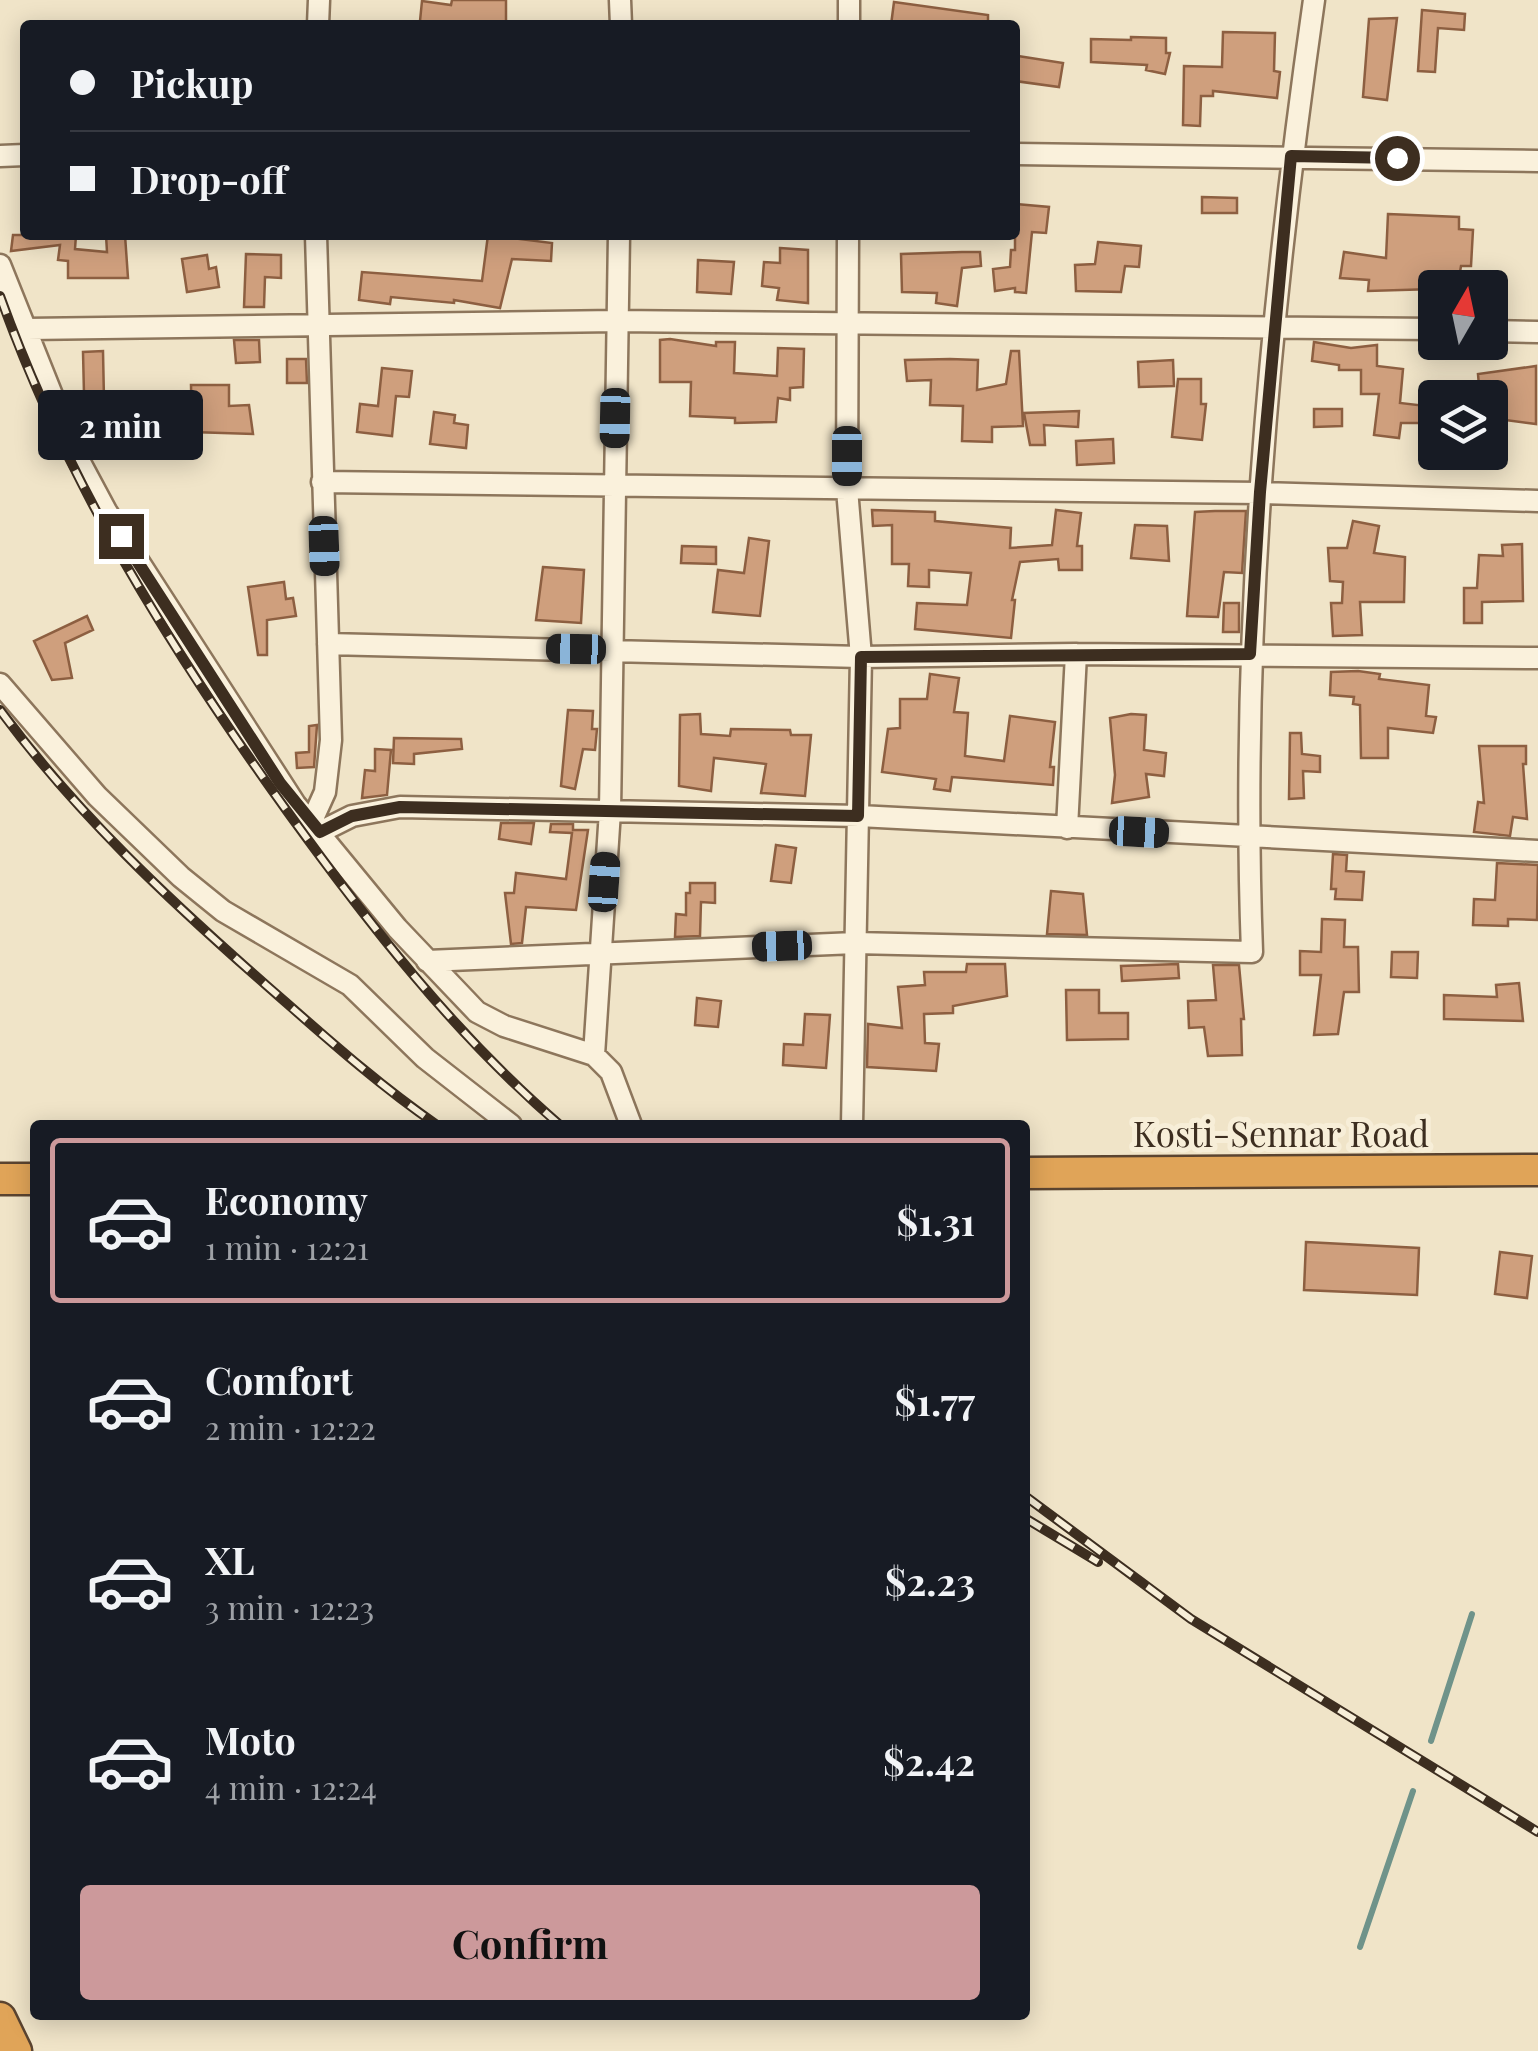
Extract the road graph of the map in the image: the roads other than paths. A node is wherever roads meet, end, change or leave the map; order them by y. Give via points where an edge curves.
1 (1314, 0) edge
2 (1020, 154) edge
3 (1291, 156) junction
4 (1538, 161) edge
5 (316, 240) edge
6 (619, 240) edge
7 (848, 240) edge
8 (0, 265) edge
9 (616, 321) junction
10 (846, 323) junction
11 (317, 325) junction
12 (1276, 326) junction
13 (27, 329) junction
14 (1418, 330) edge
15 (1508, 331) edge
16 (1538, 332) edge
17 (322, 482) junction
18 (614, 483) junction
19 (847, 488) junction
20 (1260, 492) junction
21 (1538, 501) edge
22 (328, 644) junction
23 (612, 650) junction
24 (1076, 654) junction
25 (1250, 654) junction
26 (861, 657) junction
27 (1538, 658) edge
28 (0, 684) edge
29 (610, 811) junction
30 (858, 816) junction
31 (315, 827) junction
32 (1067, 828) junction
33 (1248, 838) junction
34 (1538, 851) edge
35 (855, 943) junction
36 (599, 953) junction
37 (427, 961) junction
38 (594, 1055) junction
39 (506, 1120) edge
40 (629, 1120) edge
41 (852, 1120) edge
42 (1538, 1170) edge
43 (1030, 1173) edge
44 (0, 2018) edge
45 (16, 2051) edge

1 - 3 street
2 - 3 street
3 - 4 street
3 - 12 street
5 - 11 street
6 - 9 street
7 - 10 street
8 - 13 street
9 - 10 street
9 - 11 street
9 - 18 street
10 - 12 street
10 - 19 street
11 - 13 street
11 - 17 street
12 - 14 street
12 - 20 street
13 - 31 street via 76,455 106,511
15 - 16 street
17 - 18 street
17 - 22 street
18 - 19 street
18 - 23 street
19 - 20 street
19 - 26 street
20 - 21 street
20 - 25 street
22 - 23 street
22 - 31 street via 330,764
23 - 26 street
23 - 29 street
24 - 25 street
24 - 26 street
24 - 32 street
25 - 27 street
25 - 33 street
26 - 30 street
28 - 39 street via 97,796 181,877 223,911 350,985 425,1058
29 - 30 street
29 - 31 street via 400,807
29 - 36 street
30 - 32 street
30 - 35 street
31 - 37 street
32 - 33 street
33 - 34 street
33 - 35 street via 1252,952
35 - 36 street
35 - 41 street
36 - 37 street
36 - 38 street
37 - 38 street via 478,1012
38 - 40 street via 611,1072
42 - 43 highway, Kosti-Sennar Road
44 - 45 highway

